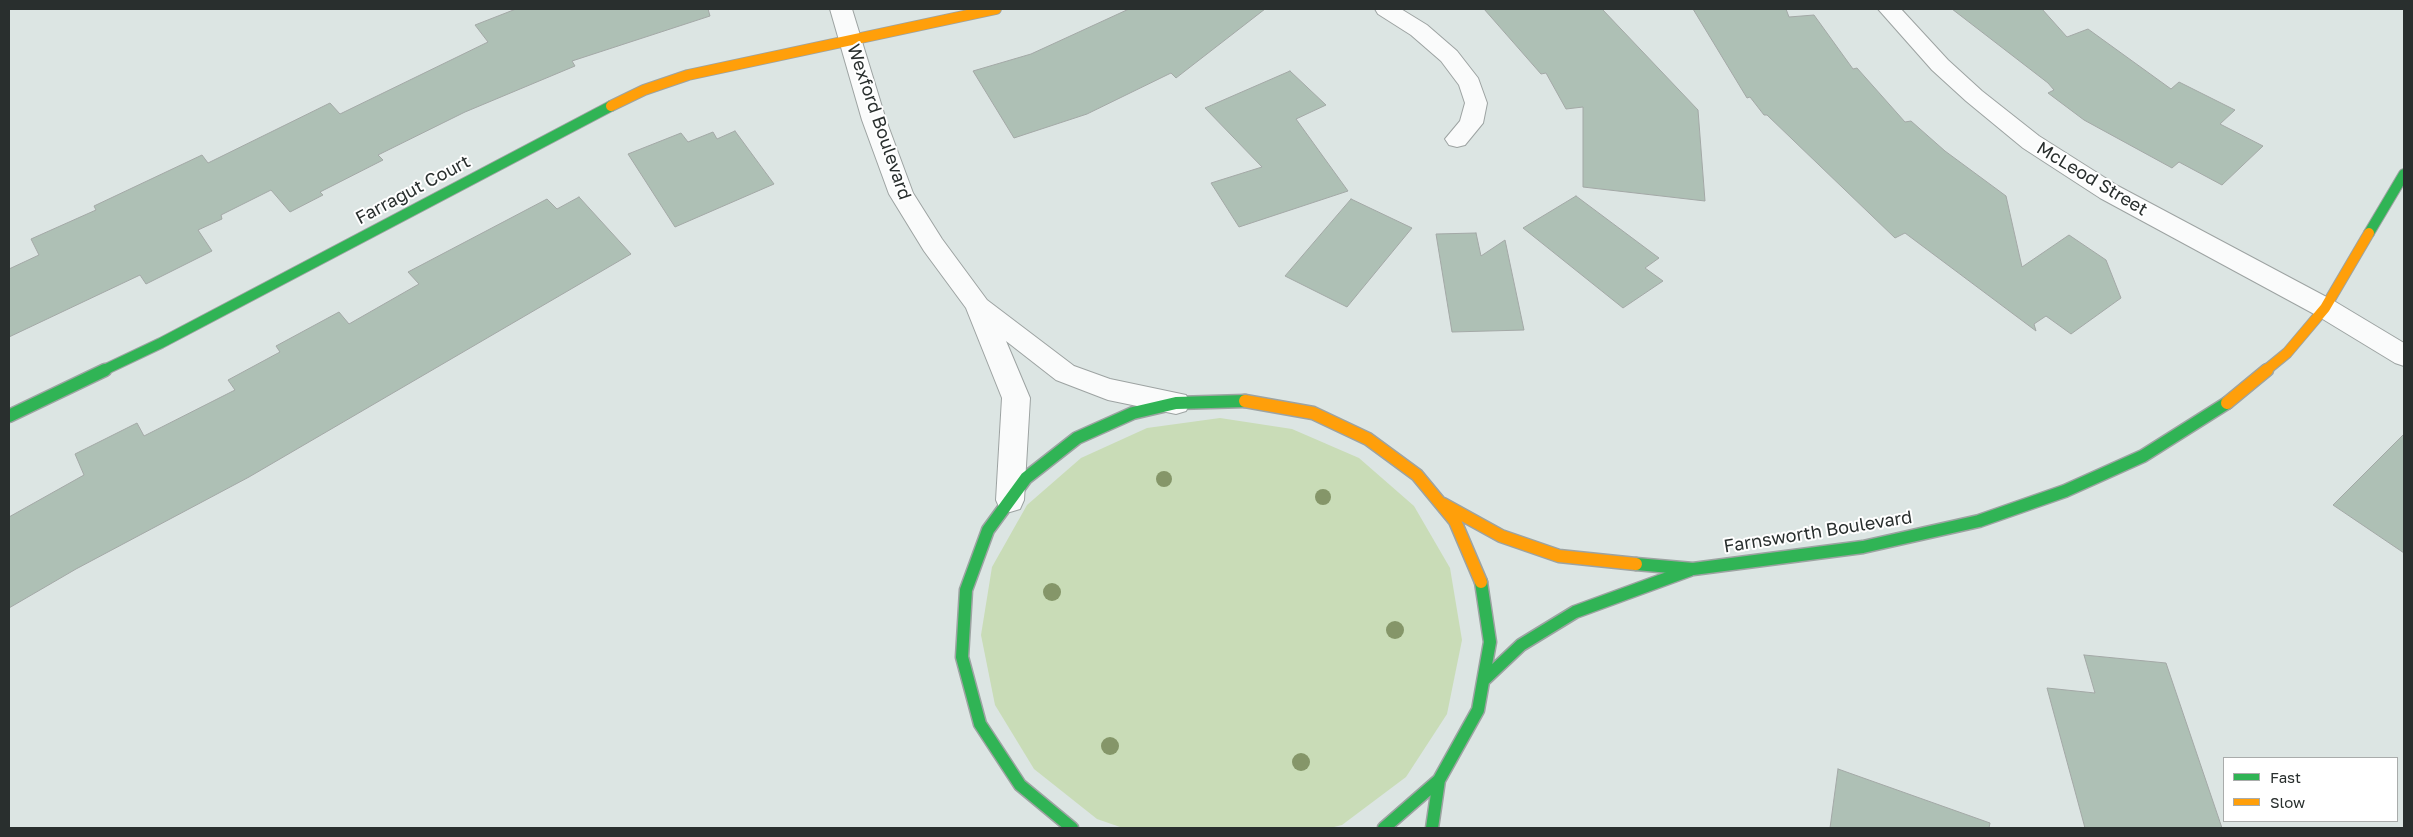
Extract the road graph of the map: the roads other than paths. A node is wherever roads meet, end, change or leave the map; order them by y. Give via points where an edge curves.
1 (841, 9) edge
2 (996, 9) edge
3 (1386, 9) edge
4 (1890, 9) edge
5 (850, 40) junction
6 (1457, 139) dead end
7 (2404, 174) edge
8 (976, 304) junction
9 (2325, 308) junction
10 (2404, 356) edge
11 (1176, 403) junction
12 (9, 416) edge
13 (1010, 500) junction
14 (1438, 502) junction
15 (1694, 569) junction
16 (1485, 679) junction
17 (1439, 780) junction
18 (1072, 828) edge
19 (1384, 828) edge
20 (1432, 828) edge

1 - 5 street, Wexford Boulevard
2 - 5 street, Farragut Court
3 - 6 street via 1419,30 1449,56 1470,83 1476,103 1471,123
4 - 9 street, McLeod Street via 1933,58 2031,142 2109,192
5 - 8 street, Wexford Boulevard via 901,194 932,244
5 - 12 street, Farragut Court via 688,75 637,93 161,343
7 - 9 street, Farnsworth Boulevard
8 - 11 street, Wexford Boulevard via 1065,373 1108,389
8 - 13 street, Wexford Boulevard via 1016,398
9 - 10 street, McLeod Street
9 - 15 street, Farnsworth Boulevard via 2287,353 2223,407 2143,456 2066,491 1979,521 1863,547
11 - 13 street via 1132,413 1077,438 1026,478
11 - 14 street via 1253,401 1313,413 1368,439 1416,475
13 - 18 street via 988,530 966,590 962,657 980,724 1020,785
14 - 15 street, Farnsworth Boulevard via 1501,536 1558,556
14 - 16 street via 1455,521 1480,577 1490,642
15 - 16 street, Farnsworth Boulevard via 1575,612 1521,645
16 - 17 street via 1478,710
17 - 19 street
17 - 20 street

